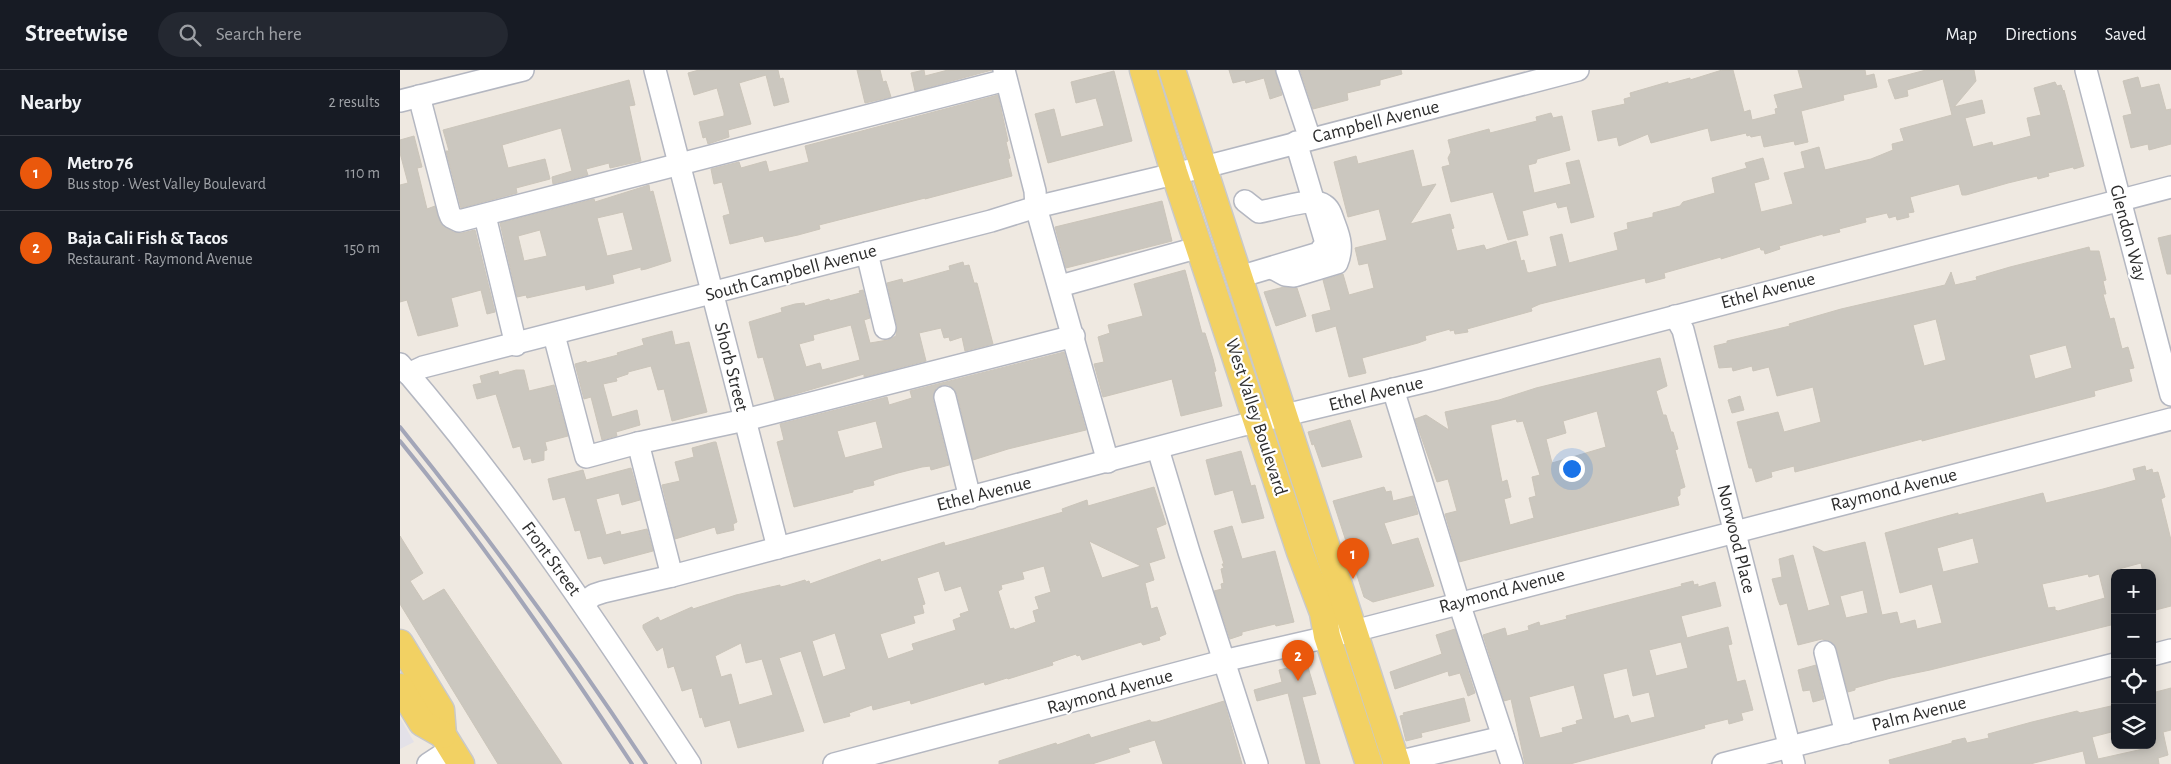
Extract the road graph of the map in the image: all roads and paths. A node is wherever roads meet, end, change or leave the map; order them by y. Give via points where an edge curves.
1 (523, 70) edge
2 (655, 70) edge
3 (1143, 70) edge
4 (1172, 70) edge
5 (1287, 70) edge
6 (1578, 70) edge
7 (2086, 70) edge
8 (1005, 75) edge
9 (410, 98) edge
10 (1303, 140) junction
11 (679, 165) junction
12 (1203, 166) junction
13 (1174, 172) junction
14 (2171, 187) edge
15 (1311, 195) junction
16 (2120, 200) junction
17 (1036, 207) junction
18 (1217, 209) junction
19 (486, 216) junction
20 (1200, 247) junction
21 (867, 253) junction
22 (1239, 277) junction
23 (1060, 286) junction
24 (712, 293) junction
25 (1675, 316) junction
26 (885, 328) dead end
27 (554, 335) junction
28 (1074, 336) junction
29 (516, 344) junction
30 (404, 369) edge
31 (1393, 389) junction
32 (2171, 395) edge
33 (945, 397) dead end
34 (1284, 416) junction
35 (2171, 419) edge
36 (745, 420) junction
37 (1258, 422) junction
38 (638, 443) junction
39 (1158, 449) junction
40 (1108, 462) junction
41 (970, 498) junction
42 (1734, 531) junction
43 (778, 548) junction
44 (672, 576) junction
45 (583, 603) junction
46 (1459, 603) junction
47 (1354, 630) junction
48 (1327, 636) junction
49 (400, 643) edge
50 (2171, 650) edge
51 (1825, 652) dead end
52 (2156, 653) edge
53 (1223, 661) junction
54 (2111, 665) edge
55 (400, 687) edge
56 (1846, 732) junction
57 (1503, 737) junction
58 (452, 749) edge
59 (1792, 756) edge
60 (1397, 763) edge
61 (428, 764) edge
62 (690, 764) edge
63 (834, 764) edge
64 (1256, 764) edge
65 (1369, 764) edge
66 (1512, 764) edge
67 (1723, 764) edge

1 - 9 street
2 - 11 street, Shorb Street
3 - 13 main road, West Valley Boulevard
4 - 12 main road, West Valley Boulevard
5 - 10 street
6 - 10 street, Campbell Avenue
7 - 16 street, Glendon Way
8 - 11 street
8 - 17 street
9 - 19 street via 451,217 464,221
10 - 12 street, Campbell Avenue
10 - 15 street
11 - 19 street
11 - 24 street, Shorb Street
12 - 13 street, Campbell Avenue
12 - 18 main road, West Valley Boulevard
13 - 17 street, South Campbell Avenue
13 - 20 main road, West Valley Boulevard
14 - 16 street, Ethel Avenue
15 - 18 street via 1259,212 1245,201
15 - 22 street via 1326,243 1319,253
16 - 25 street, Ethel Avenue
16 - 32 street, Glendon Way
17 - 21 street, South Campbell Avenue
17 - 23 street
18 - 22 main road, West Valley Boulevard
19 - 29 street
20 - 23 street
20 - 37 main road, West Valley Boulevard
21 - 24 street, South Campbell Avenue
21 - 26 street
22 - 34 main road, West Valley Boulevard
23 - 28 street
24 - 27 street, South Campbell Avenue
24 - 36 street, Shorb Street
25 - 31 street, Ethel Avenue
25 - 42 street, Norwood Place via 1683,330
27 - 29 street, South Campbell Avenue
27 - 38 street via 586,457
28 - 36 street
28 - 40 street
29 - 30 street, South Campbell Avenue via 423,368
30 - 45 street, Front Street via 481,462
31 - 34 street, Ethel Avenue
31 - 46 street
33 - 41 street
34 - 37 street, Ethel Avenue
34 - 47 main road, West Valley Boulevard
35 - 42 street, Raymond Avenue
36 - 38 street
36 - 43 street, Shorb Street
37 - 39 street, Ethel Avenue
37 - 48 main road, West Valley Boulevard via 1323,613
38 - 44 street
39 - 40 street, Ethel Avenue
39 - 53 street
40 - 41 street, Ethel Avenue
41 - 43 street, Ethel Avenue
42 - 46 street, Raymond Avenue
42 - 59 street, Norwood Place
43 - 44 street, Ethel Avenue
44 - 45 street, Ethel Avenue via 594,594
45 - 62 street, Front Street
46 - 47 street, Raymond Avenue
46 - 57 street
47 - 48 street, Raymond Avenue
47 - 60 main road, West Valley Boulevard
48 - 53 street, Raymond Avenue
48 - 65 main road, West Valley Boulevard
49 - 58 main road via 441,710
50 - 52 street
51 - 56 street
53 - 63 street, Raymond Avenue
53 - 64 street
54 - 56 street, Palm Avenue
55 - 58 main road via 422,723
56 - 59 street, Palm Avenue
57 - 60 street
57 - 66 street
58 - 61 street
59 - 67 street, Palm Avenue

